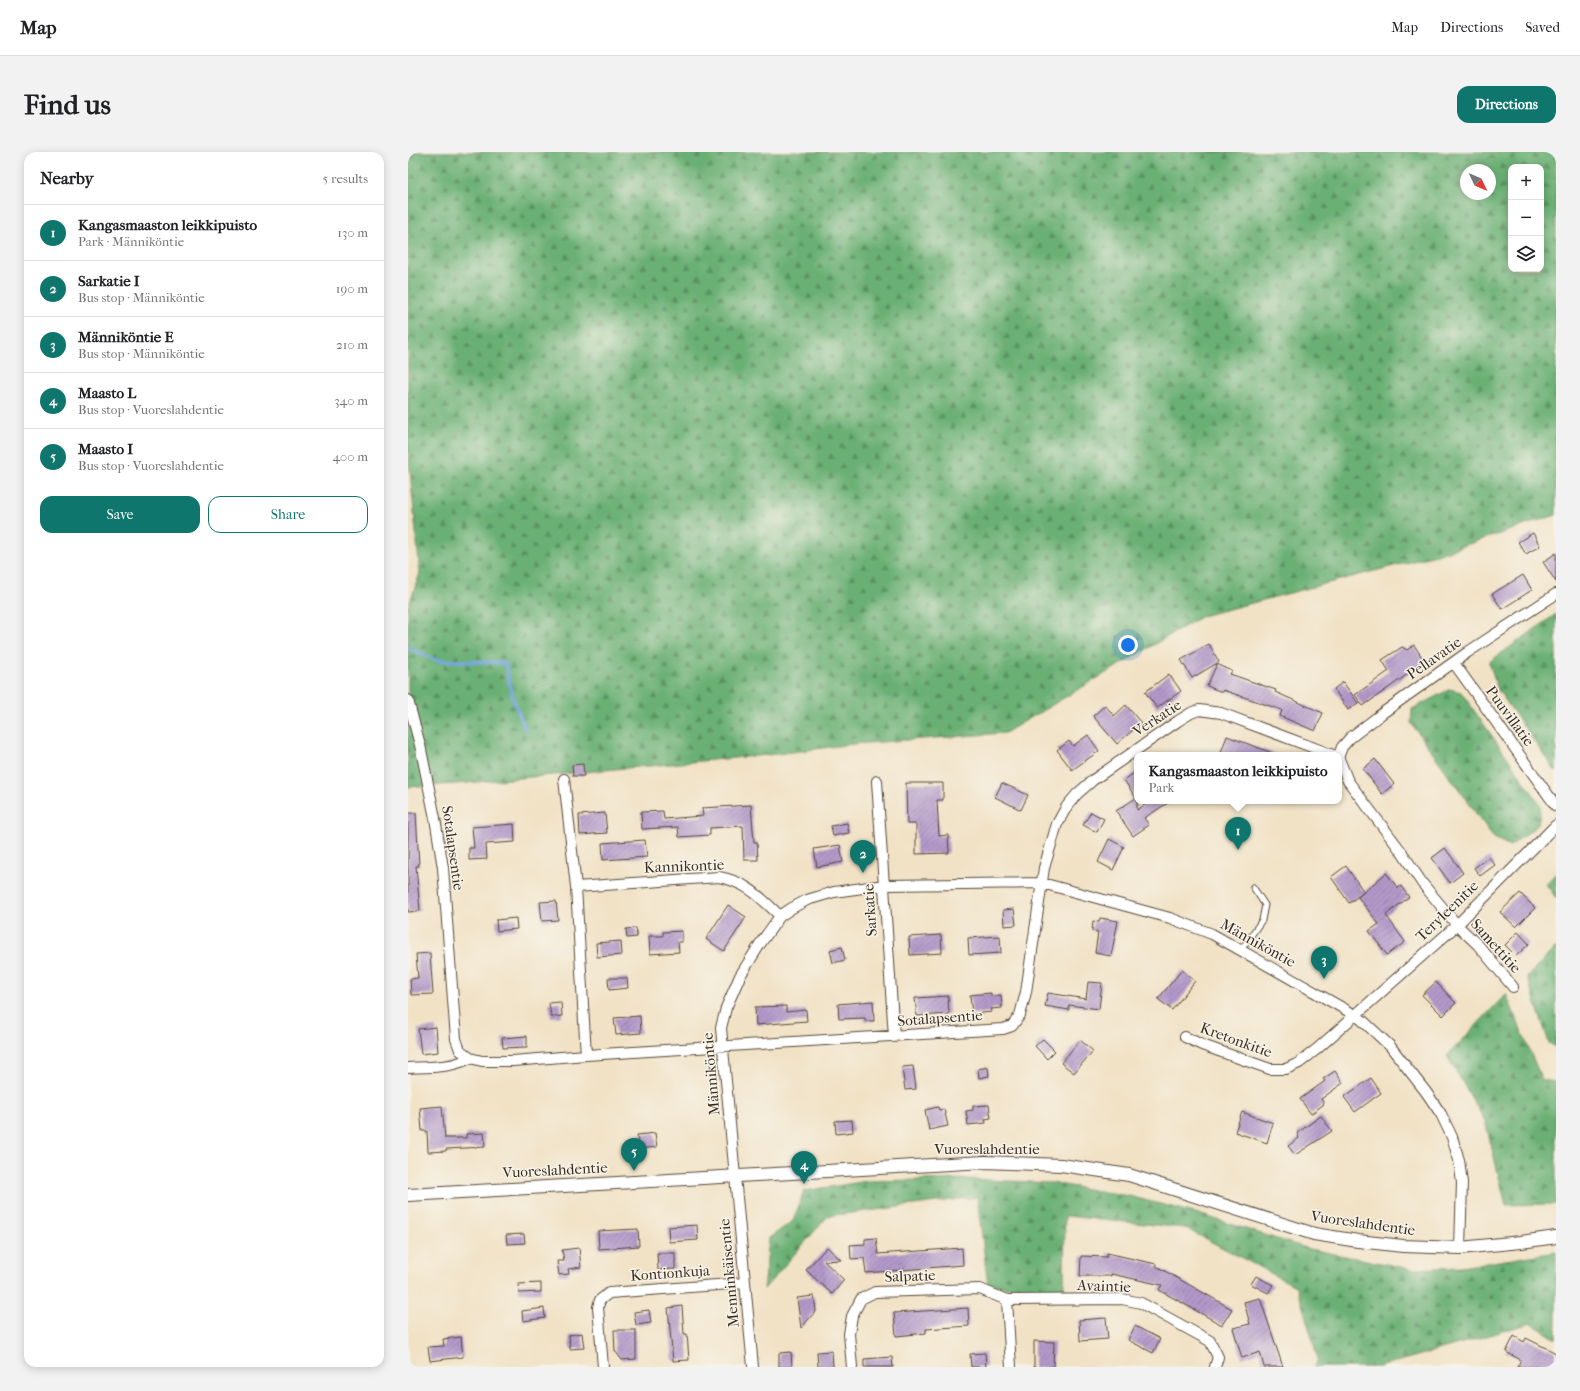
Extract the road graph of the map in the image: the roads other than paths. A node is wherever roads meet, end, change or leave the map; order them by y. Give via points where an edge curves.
1 (1556, 594) edge
2 (1454, 663) junction
3 (408, 700) edge
4 (1325, 752) edge
5 (1340, 752) edge
6 (1342, 769) edge
7 (564, 779) dead end
8 (877, 781) dead end
9 (1556, 806) edge
10 (1556, 825) edge
11 (1042, 883) junction
12 (884, 885) junction
13 (576, 887) junction
14 (1253, 887) dead end
15 (780, 916) junction
16 (1457, 925) junction
17 (1241, 950) junction
18 (1513, 987) dead end
19 (1355, 1015) junction
20 (894, 1037) junction
21 (1185, 1037) dead end
22 (723, 1047) junction
23 (586, 1055) junction
24 (470, 1058) junction
25 (408, 1068) edge
26 (735, 1177) junction
27 (408, 1195) edge
28 (1556, 1237) edge
29 (1460, 1248) junction
30 (744, 1283) junction
31 (1007, 1300) junction
32 (603, 1367) edge
33 (753, 1367) edge
34 (852, 1367) edge
35 (1011, 1367) edge
36 (1216, 1367) edge

1 - 2 street, Pellavatie
2 - 5 street, Pellavatie via 1350,738
2 - 9 street, Puuvillatie
3 - 24 street, Sotalapsentie via 420,745 443,868 456,1040 460,1050
4 - 11 street, Verkatie via 1221,713 1199,710 1191,713 1093,780 1077,794 1057,824
6 - 16 street via 1422,883
7 - 13 street
8 - 12 street, Sarkatie
10 - 16 street, Teryleenitie
11 - 12 street, Männiköntie
11 - 17 street, Männiköntie via 1195,926
11 - 20 street, Sotalapsentie via 1026,992 1020,1015 1012,1026 1002,1029
12 - 15 street, Männiköntie via 834,892 807,900
12 - 20 street, Sarkatie
13 - 15 street, Kannikontie via 719,877 743,884
13 - 23 street
14 - 17 lane via 1265,905 1262,920
15 - 22 street, Männiköntie via 740,976 726,1008 722,1028
16 - 18 street, Samettitie via 1478,945
16 - 19 street, Teryleenitie
17 - 19 street, Männiköntie
19 - 21 street, Kretonkitie via 1317,1049 1299,1063 1286,1069 1270,1069
19 - 29 street, Männiköntie via 1404,1062 1434,1103 1452,1137 1462,1183
20 - 22 street, Sotalapsentie
22 - 23 street, Sotalapsentie
22 - 26 street, Männiköntie
23 - 24 street, Sotalapsentie via 513,1061 482,1061
24 - 25 street via 451,1065
26 - 27 street, Vuoreslahdentie
26 - 29 street, Vuoreslahdentie via 984,1162 1062,1165 1132,1176 1314,1234 1403,1246
26 - 30 street, Menninkäisentie
28 - 29 street, Vuoreslahdentie
30 - 32 street, Kontionkuja via 610,1293 600,1300 598,1308
30 - 33 street, Menninkäisentie
31 - 34 street, Salpatie via 980,1289 875,1292 861,1299 852,1316
31 - 35 street
31 - 36 street, Avaintie via 1116,1298 1141,1303 1210,1341 1218,1357

